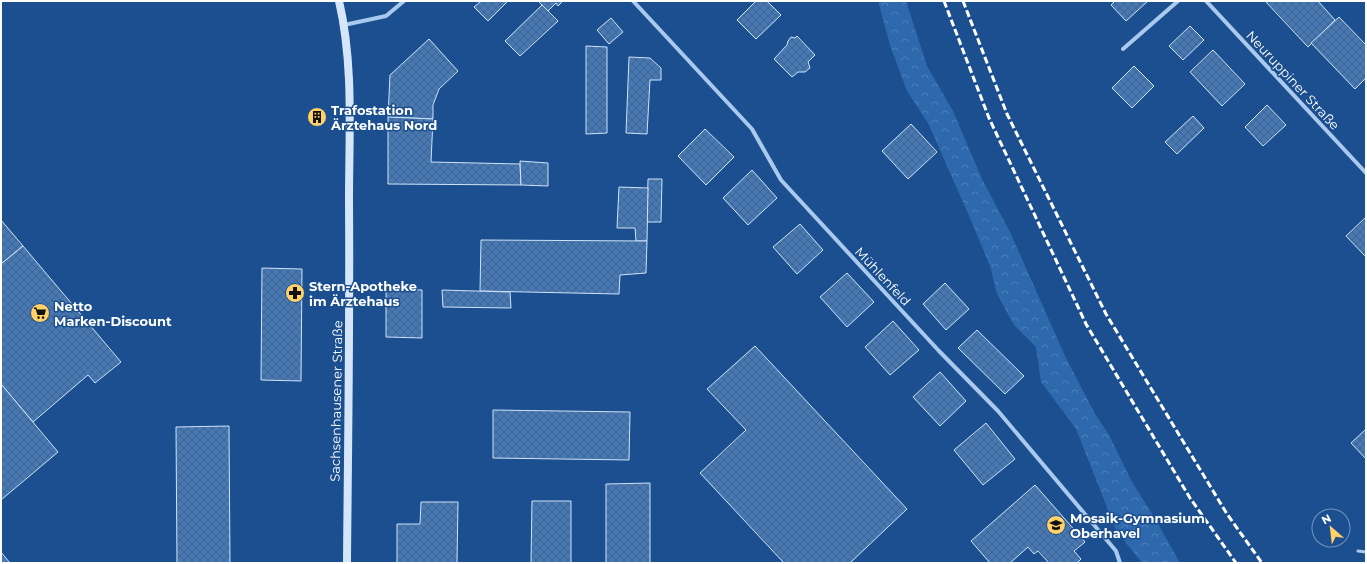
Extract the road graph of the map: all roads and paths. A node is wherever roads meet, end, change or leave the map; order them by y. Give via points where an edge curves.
1 (339, 1) edge
2 (404, 1) edge
3 (633, 1) edge
4 (1178, 1) edge
5 (1206, 1) edge
6 (344, 25) junction
7 (1123, 49) dead end
8 (1366, 173) edge
9 (1358, 551) dead end
10 (1366, 552) edge
11 (347, 563) edge
12 (1120, 563) edge

1 - 6 main road, Sachsenhausener Straße
2 - 6 street via 386,16
3 - 12 street, Mühlenfeld via 752,129 781,180 998,411 1116,551
4 - 7 street
5 - 8 street, Neuruppiner Straße
6 - 11 main road, Sachsenhausener Straße via 349,84 350,242
9 - 10 lane

